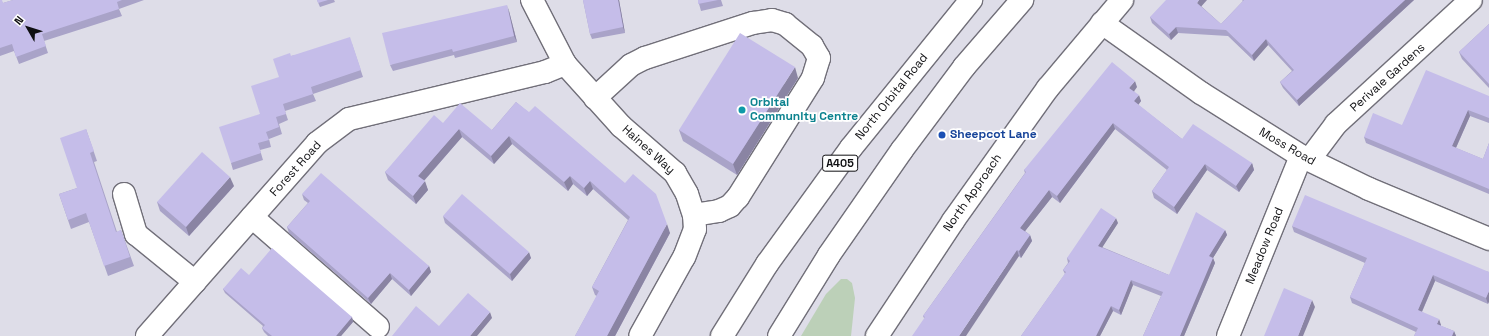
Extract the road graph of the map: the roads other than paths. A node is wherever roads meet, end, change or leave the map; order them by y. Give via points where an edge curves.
1 (532, 0) edge
2 (971, 0) edge
3 (1022, 0) edge
4 (1122, 0) edge
5 (1471, 0) edge
6 (1102, 23) junction
7 (565, 64) junction
8 (595, 98) junction
9 (1305, 158) junction
10 (124, 194) dead end
11 (694, 215) junction
12 (252, 217) junction
13 (1489, 239) edge
14 (195, 282) junction
15 (378, 327) dead end
16 (147, 336) edge
17 (640, 336) edge
18 (722, 336) edge
19 (779, 336) edge
20 (877, 336) edge
21 (1228, 336) edge

1 - 7 main road, Haines Way
2 - 18 main road, North Orbital Road / A405 via 851,148 767,264
3 - 19 main road via 964,67 902,150 830,254
4 - 6 main road, North Approach
5 - 9 main road, Perivale Gardens via 1412,57 1336,124
6 - 9 main road, Moss Road via 1201,93
6 - 20 main road, North Approach via 1048,88 953,221
7 - 8 main road, Haines Way
7 - 12 main road, Forest Road via 545,72 349,119 316,143
8 - 11 main road, Haines Way via 621,126 675,173 687,194
8 - 11 main road via 631,65 645,58 753,23 772,20 785,24 812,46 819,58 813,78 738,197 730,206 719,211
9 - 13 main road, Moss Road via 1369,189
9 - 21 main road, Meadow Road
10 - 14 main road via 136,234
11 - 17 main road, Haines Way via 695,229 684,257
12 - 14 main road, Forest Road
12 - 15 main road
14 - 16 main road, Forest Road

